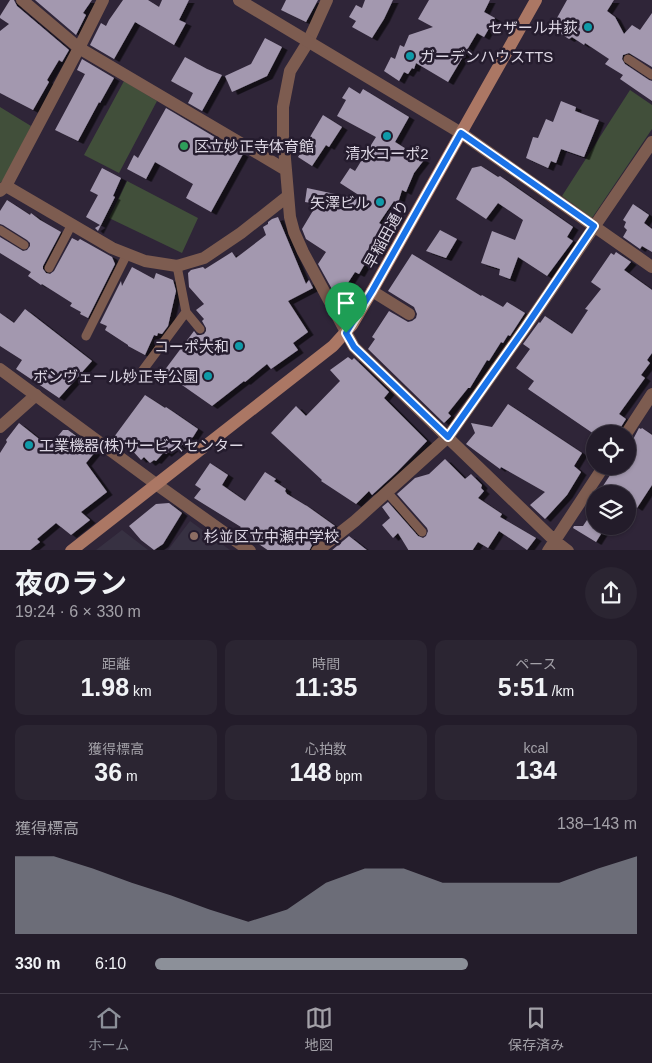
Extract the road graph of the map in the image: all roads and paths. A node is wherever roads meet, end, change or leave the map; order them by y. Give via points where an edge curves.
1 (22, 0) edge
2 (104, 0) edge
3 (238, 0) edge
4 (328, 0) edge
5 (536, 0) edge
6 (308, 42) junction
7 (79, 48) junction
8 (628, 58) dead end
9 (652, 76) edge
10 (461, 133) junction
11 (652, 142) edge
12 (286, 170) junction
13 (3, 188) edge
14 (288, 196) junction
15 (72, 224) junction
16 (594, 226) junction
17 (0, 230) edge
18 (24, 244) dead end
19 (127, 254) junction
20 (177, 266) junction
21 (652, 267) edge
22 (49, 268) dead end
23 (372, 291) junction
24 (186, 312) junction
25 (409, 314) dead end
26 (200, 329) dead end
27 (346, 333) junction
28 (86, 336) dead end
29 (0, 369) edge
30 (140, 374) dead end
31 (652, 394) edge
32 (36, 395) junction
33 (647, 413) edge
34 (635, 425) edge
35 (0, 427) edge
36 (448, 437) junction
37 (598, 475) edge
38 (156, 484) junction
39 (387, 492) junction
40 (422, 532) dead end
41 (551, 546) edge
42 (71, 550) edge
43 (250, 550) edge
44 (318, 550) edge
45 (568, 550) edge

1 - 7 street
2 - 7 street
3 - 6 street
4 - 6 street
5 - 10 main road, 早稲田通り
6 - 10 street
6 - 12 street via 290,71 283,107
7 - 12 street
7 - 13 street
8 - 9 lane
10 - 16 street
10 - 23 main road, 早稲田通り
11 - 16 street
12 - 14 street
13 - 15 street
14 - 20 street via 204,258
14 - 27 street via 294,232
15 - 19 street
15 - 22 lane
16 - 21 street
16 - 36 street
17 - 18 lane
19 - 20 street via 145,261
19 - 28 lane
20 - 24 lane
23 - 25 street
23 - 27 main road, 早稲田通り
24 - 26 lane
24 - 30 lane
27 - 36 street via 354,347
27 - 38 main road, 早稲田通り
29 - 32 street
31 - 33 street
32 - 35 street
32 - 38 street
33 - 34 street
36 - 39 street
36 - 41 street
37 - 41 street
38 - 42 main road, 早稲田通り
38 - 43 street
39 - 40 lane
39 - 44 street
41 - 45 street

